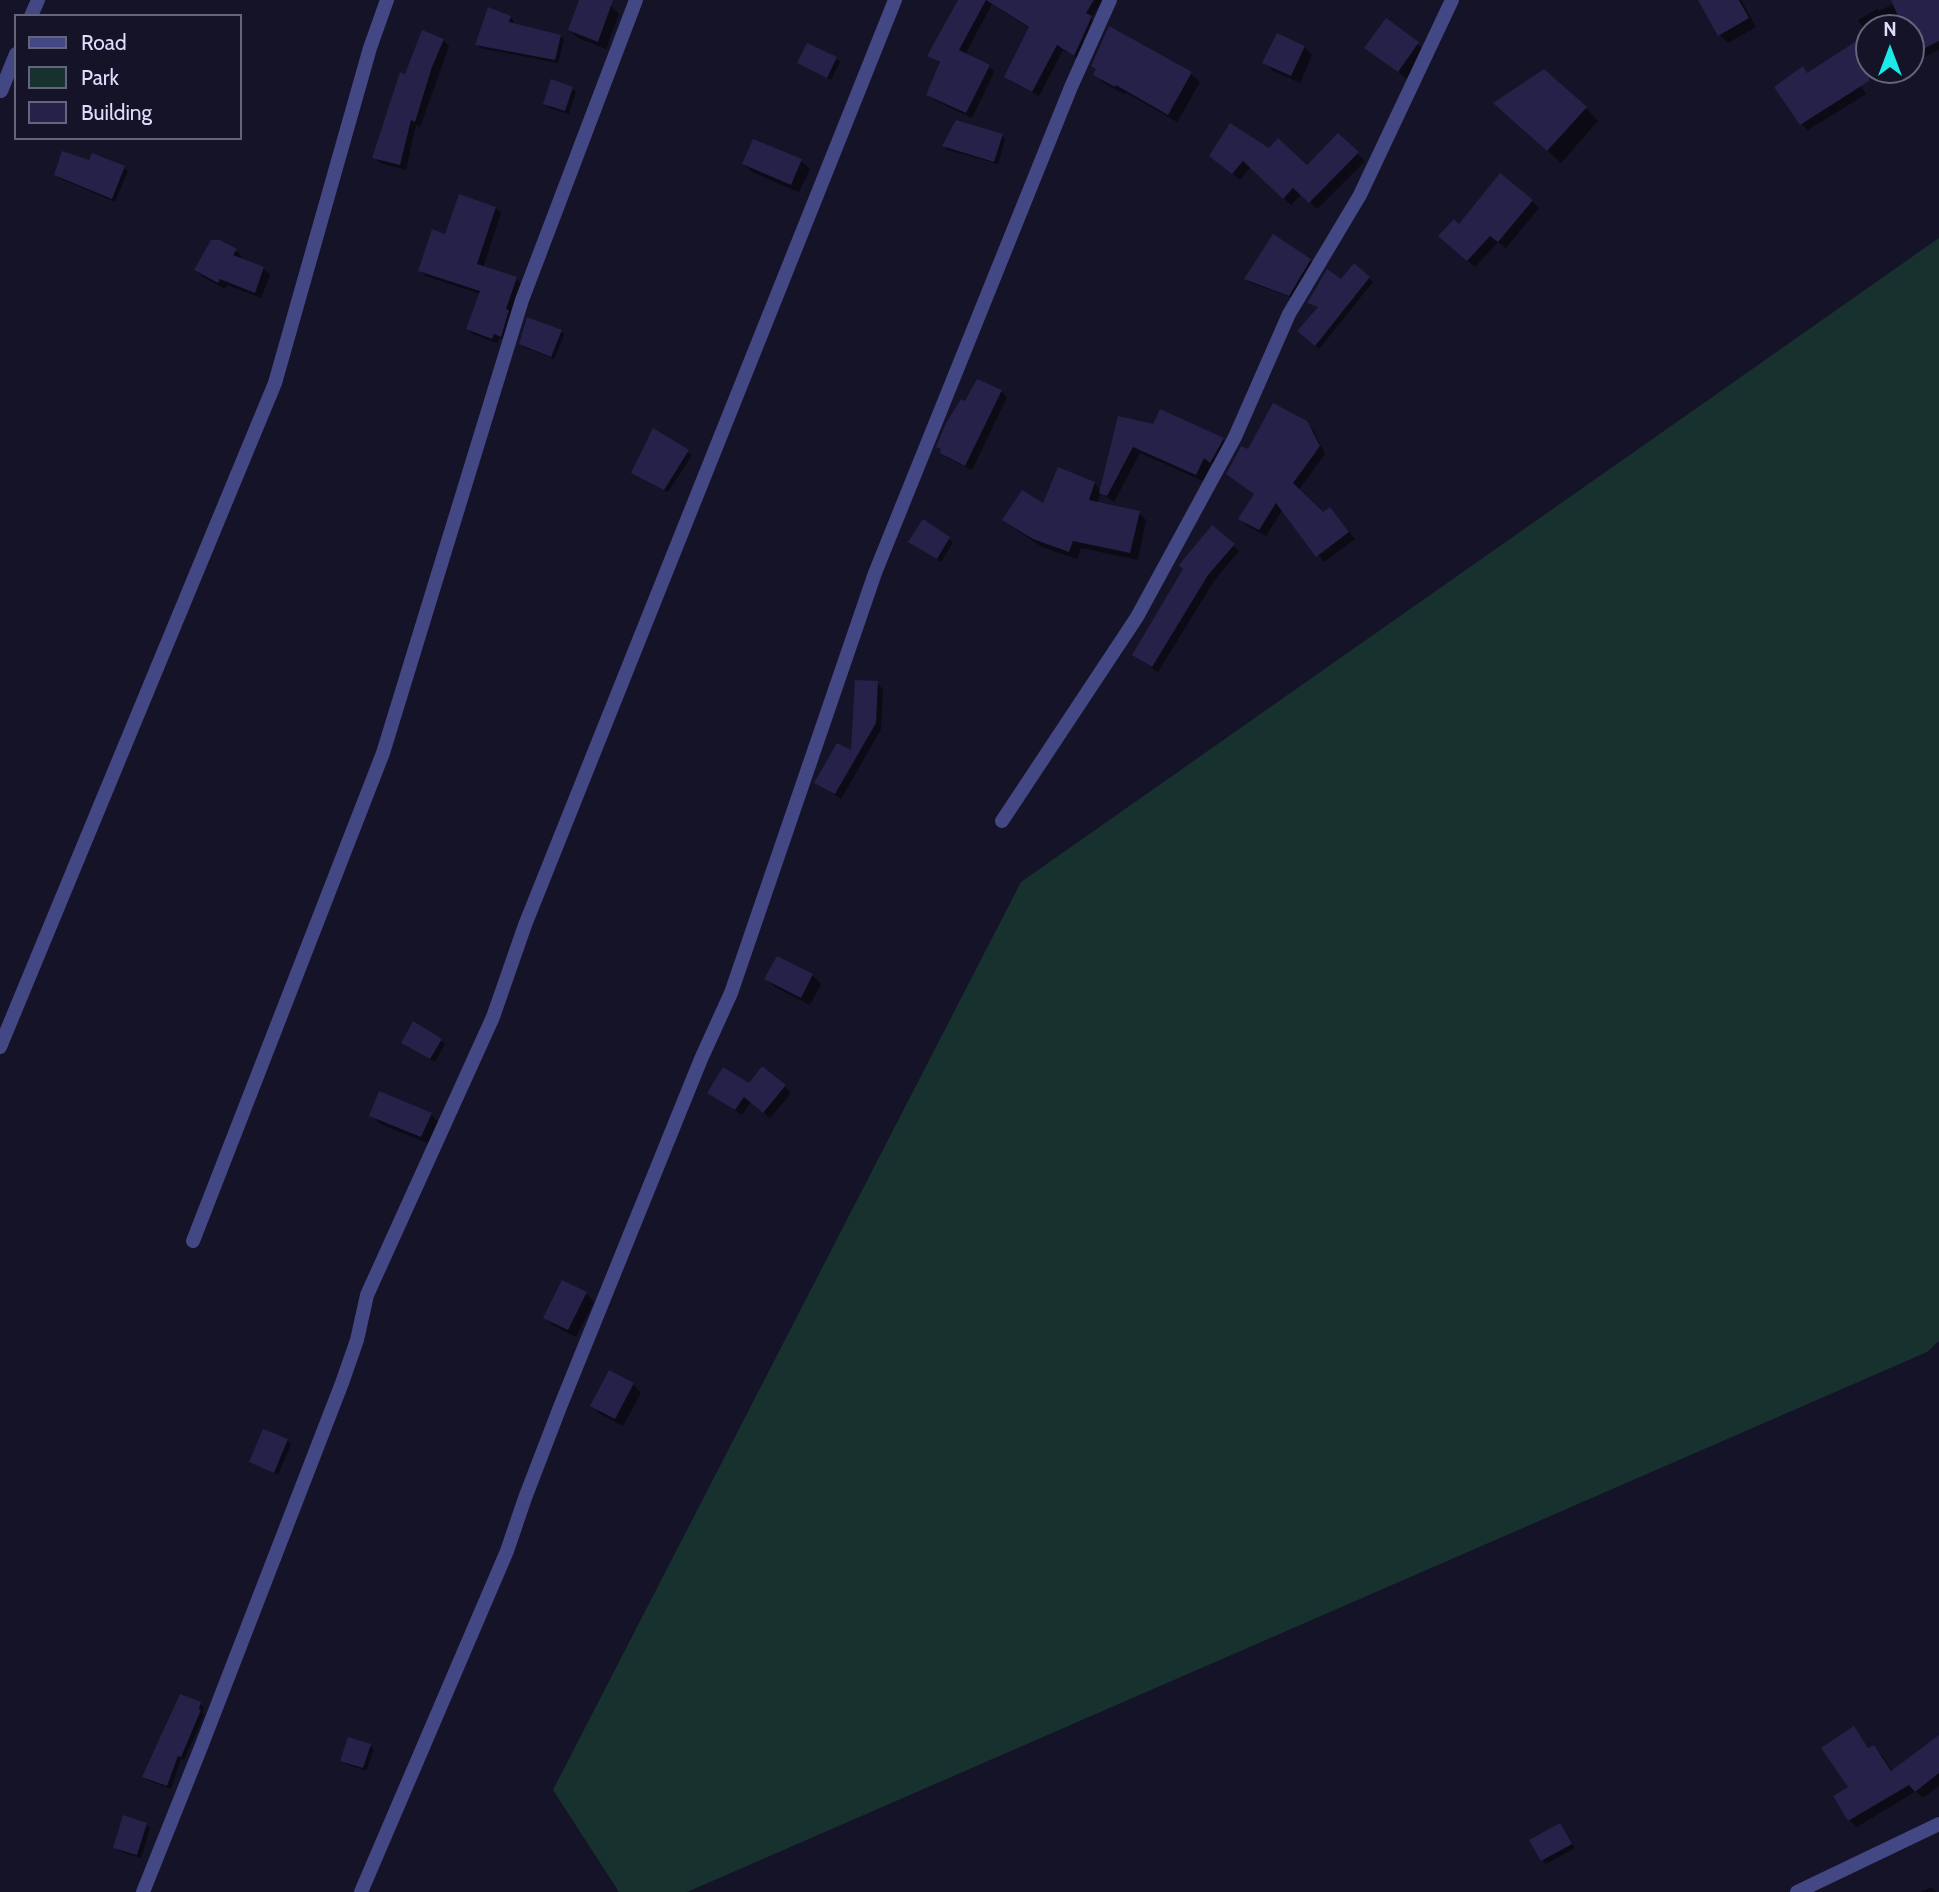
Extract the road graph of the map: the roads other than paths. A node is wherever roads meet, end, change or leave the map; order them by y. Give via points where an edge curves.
1 (387, 0) edge
2 (636, 0) edge
3 (895, 0) edge
4 (1110, 0) edge
5 (1452, 0) edge
6 (14, 59) edge
7 (1, 91) edge
8 (1002, 821) dead end
9 (0, 1048) edge
10 (194, 1241) dead end
11 (1939, 1824) edge
12 (143, 1892) edge
13 (361, 1892) edge
14 (1797, 1892) edge

1 - 9 street via 275,383
2 - 10 street via 522,300 383,753
3 - 12 street via 525,925 494,1017 367,1296 338,1395
4 - 13 street via 876,573 731,993 560,1407 502,1564
5 - 8 street via 1360,195 1289,314 1235,437 1137,617
6 - 7 street
11 - 14 street

